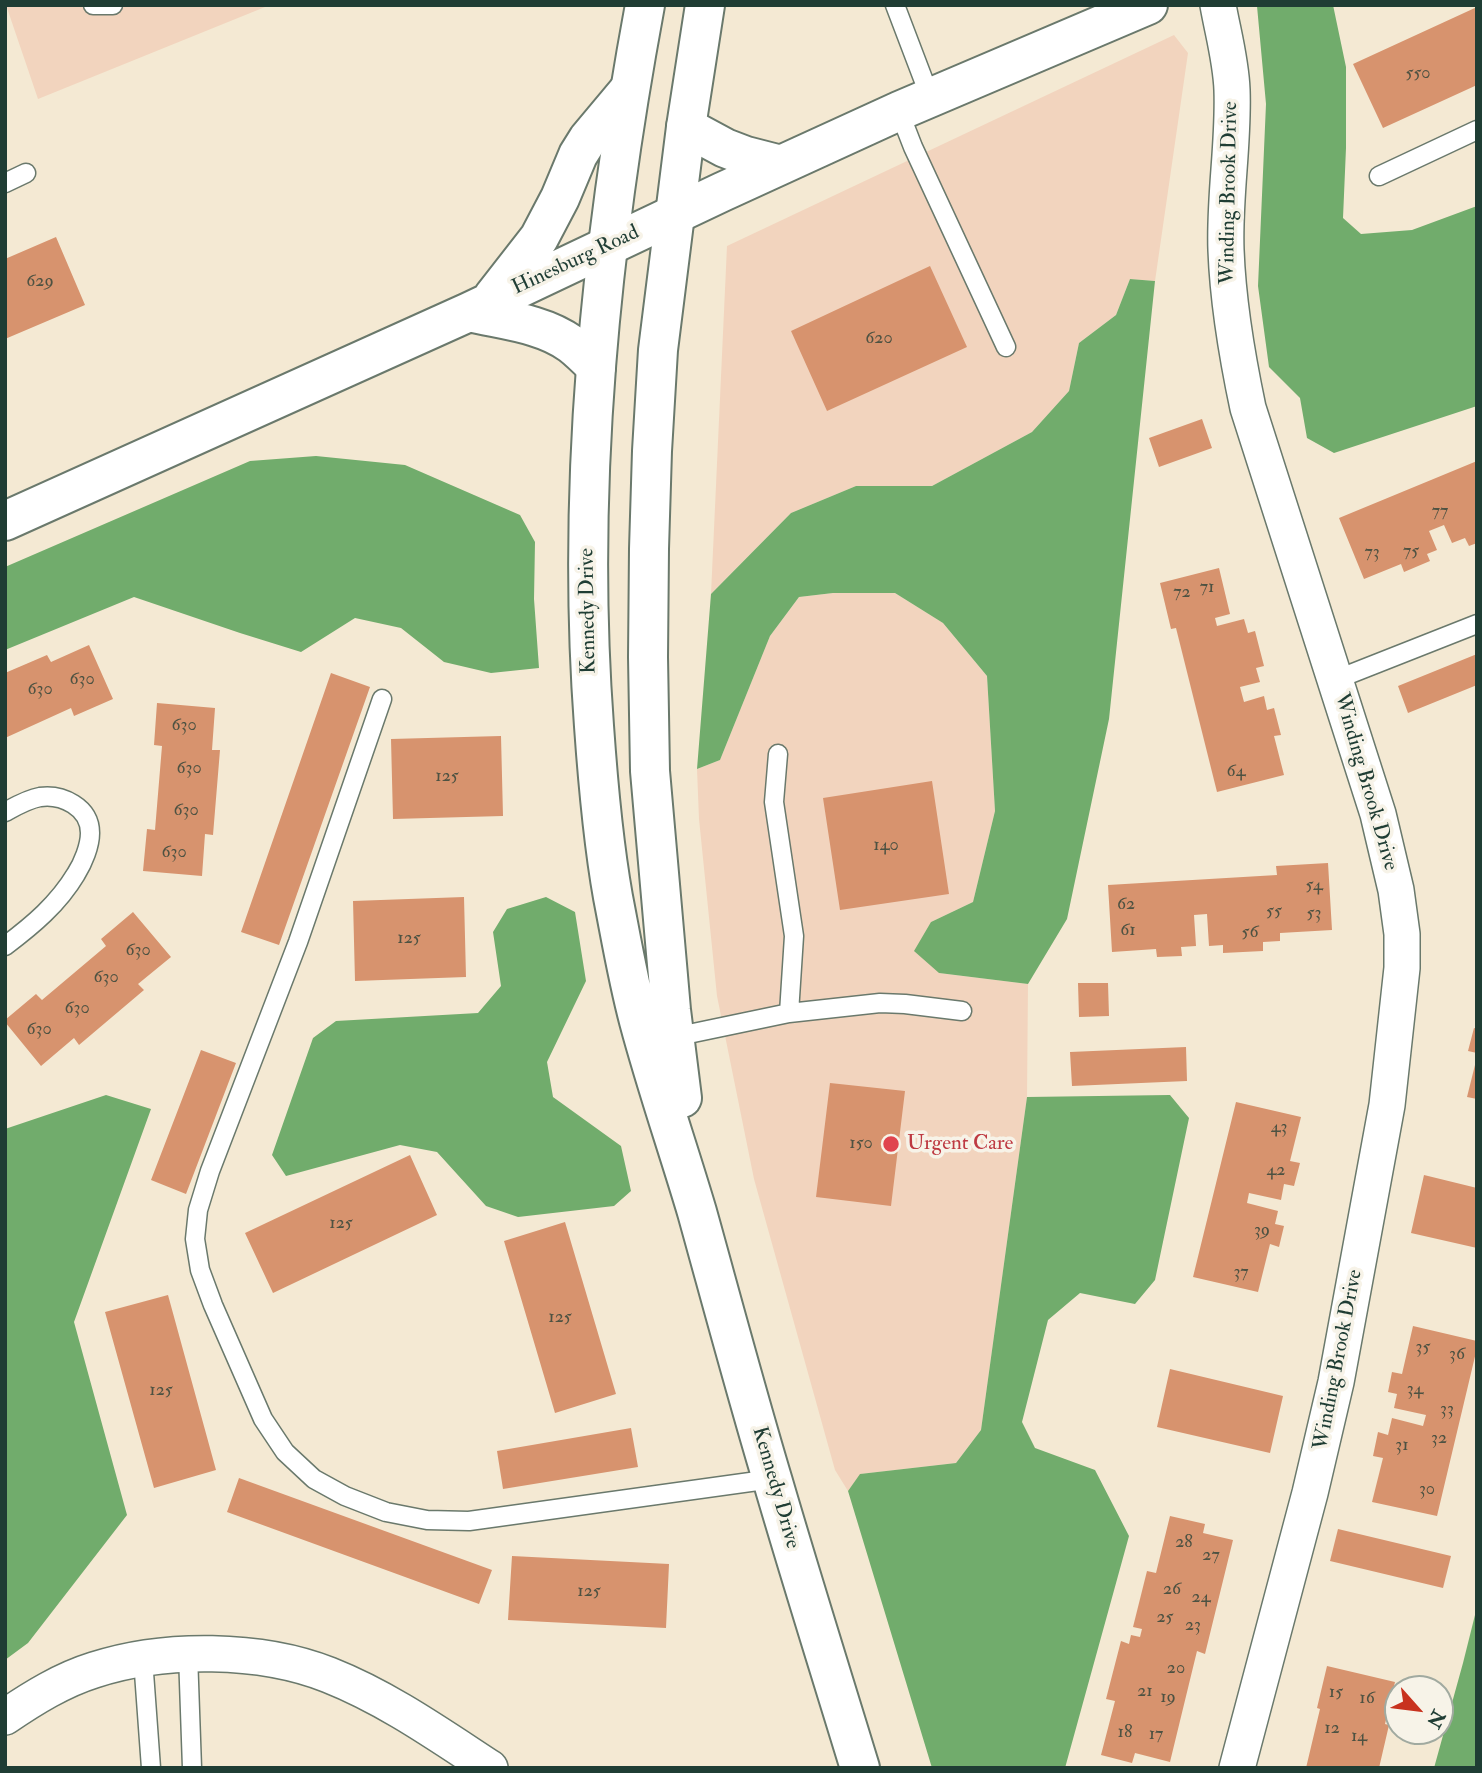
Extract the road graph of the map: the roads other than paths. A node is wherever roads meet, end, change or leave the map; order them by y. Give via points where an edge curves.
1 (93, 5) edge
2 (113, 5) edge
3 (645, 5) edge
4 (705, 5) edge
5 (895, 5) edge
6 (1148, 5) edge
7 (1218, 5) edge
8 (629, 90) junction
9 (914, 104) junction
10 (686, 127) junction
11 (1477, 130) edge
12 (781, 165) junction
13 (26, 173) dead end
14 (1379, 176) dead end
15 (5, 183) edge
16 (674, 215) junction
17 (609, 246) junction
18 (479, 307) junction
19 (1006, 347) dead end
20 (596, 367) junction
21 (5, 521) edge
22 (1477, 624) edge
23 (1335, 680) junction
24 (382, 699) dead end
25 (778, 754) dead end
26 (5, 812) edge
27 (6, 943) edge
28 (962, 1012) dead end
29 (789, 1013) junction
30 (674, 1037) junction
31 (695, 1208) junction
32 (772, 1479) junction
33 (188, 1654) junction
34 (143, 1659) junction
35 (5, 1717) edge
36 (151, 1768) edge
37 (192, 1768) edge
38 (490, 1768) edge
39 (860, 1768) edge
40 (1237, 1768) edge

1 - 2 lane
3 - 8 main road, Kennedy Drive
4 - 10 main road, Kennedy Drive
5 - 9 lane
6 - 9 main road, Hinesburg Road
7 - 23 street, Winding Brook Drive via 1232,89 1226,247 1237,355 1248,408
8 - 17 main road, Kennedy Drive
8 - 18 main road via 588,138 539,238
9 - 12 main road, Hinesburg Road
9 - 19 lane via 913,147
10 - 12 main road via 725,148
10 - 16 main road, Kennedy Drive
11 - 14 lane
12 - 16 main road, Hinesburg Road
13 - 15 lane
16 - 17 main road, Hinesburg Road
16 - 30 main road, Kennedy Drive via 653,425 648,657 651,784
17 - 18 main road, Hinesburg Road
17 - 20 main road, Kennedy Drive
18 - 20 main road via 556,336
18 - 21 main road, Hinesburg Road
20 - 31 main road, Kennedy Drive via 587,559 590,670 612,893 639,1020
22 - 23 lane
23 - 40 street, Winding Brook Drive via 1388,851 1402,934 1400,999 1387,1105 1334,1393
24 - 32 lane via 299,942 198,1210 195,1239 200,1270 263,1419 285,1452 314,1479 386,1512 427,1520 469,1521
25 - 29 lane via 774,802 794,936
26 - 27 lane via 39,797 58,797 80,809 90,833 77,872 55,904
28 - 29 lane via 880,1003
29 - 30 lane
30 - 31 main road, Kennedy Drive
31 - 32 main road, Kennedy Drive
32 - 39 main road, Kennedy Drive
33 - 34 street
33 - 37 lane
33 - 38 street via 244,1656 327,1674 396,1707
34 - 35 street via 62,1683
34 - 36 lane

